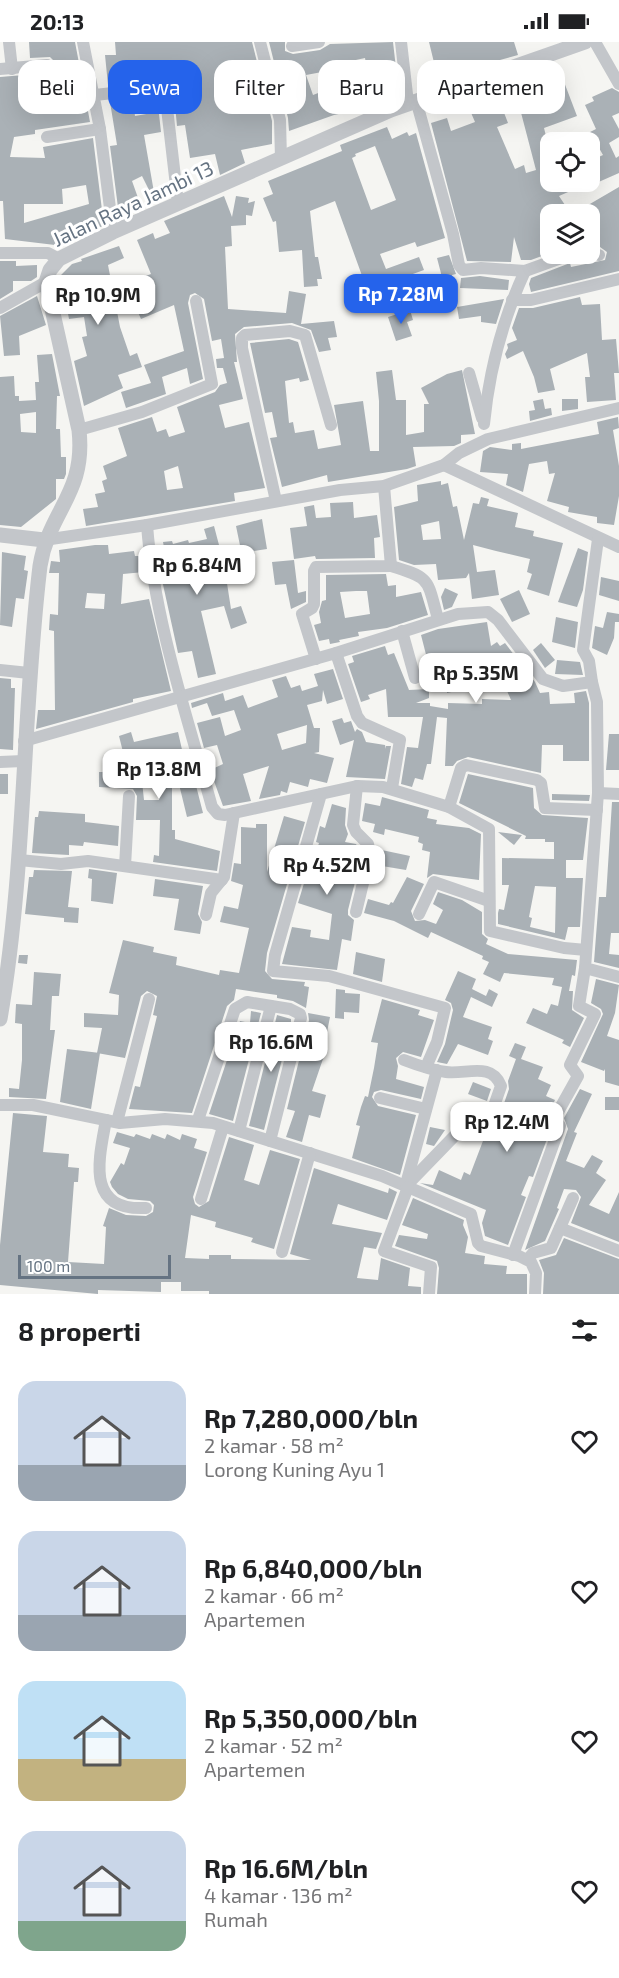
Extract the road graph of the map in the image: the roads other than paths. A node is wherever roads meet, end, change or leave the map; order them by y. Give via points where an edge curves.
1 (9, 42) edge
2 (83, 42) edge
3 (260, 42) edge
4 (319, 42) edge
5 (401, 42) edge
6 (595, 42) edge
7 (576, 44) edge
8 (292, 46) dead end
9 (87, 60) edge
10 (6, 69) edge
11 (619, 84) edge
12 (96, 102) edge
13 (412, 102) junction
14 (168, 114) edge
15 (100, 129) junction
16 (47, 136) dead end
17 (281, 159) junction
18 (178, 203) junction
19 (113, 232) junction
20 (0, 253) edge
21 (59, 259) junction
22 (544, 264) edge
23 (525, 271) junction
24 (619, 279) edge
25 (46, 282) junction
26 (512, 300) junction
27 (196, 301) dead end
28 (0, 308) edge
29 (469, 374) dead end
30 (619, 408) edge
31 (484, 424) junction
32 (331, 425) dead end
33 (80, 430) junction
34 (488, 439) junction
35 (444, 465) junction
36 (384, 486) junction
37 (276, 501) junction
38 (147, 525) junction
39 (0, 535) edge
40 (598, 539) junction
41 (44, 540) junction
42 (619, 547) edge
43 (391, 566) junction
44 (438, 620) junction
45 (402, 631) junction
46 (336, 653) junction
47 (316, 659) junction
48 (0, 670) edge
49 (29, 673) junction
50 (414, 678) dead end
51 (592, 682) junction
52 (182, 697) junction
53 (24, 741) junction
54 (23, 761) junction
55 (0, 762) edge
56 (357, 786) junction
57 (392, 789) junction
58 (598, 793) junction
59 (321, 794) junction
60 (619, 794) edge
61 (129, 796) dead end
62 (449, 807) junction
63 (597, 810) junction
64 (234, 813) junction
65 (19, 860) junction
66 (125, 866) junction
67 (222, 880) junction
68 (489, 901) junction
69 (356, 912) dead end
70 (419, 914) dead end
71 (206, 915) dead end
72 (6, 916) edge
73 (586, 950) junction
74 (585, 968) junction
75 (619, 976) edge
76 (149, 999) dead end
77 (271, 1006) junction
78 (0, 1019) edge
79 (404, 1060) dead end
80 (431, 1069) junction
81 (380, 1098) dead end
82 (0, 1106) edge
83 (426, 1109) junction
84 (198, 1120) junction
85 (111, 1121) junction
86 (224, 1127) junction
87 (239, 1131) junction
88 (270, 1141) junction
89 (310, 1154) junction
90 (407, 1186) junction
91 (573, 1198) dead end
92 (201, 1199) dead end
93 (146, 1208) dead end
94 (560, 1228) junction
95 (617, 1247) edge
96 (282, 1252) dead end
97 (513, 1255) junction
98 (528, 1259) junction
99 (429, 1294) edge
100 (535, 1294) edge

1 - 10 street
2 - 9 street
3 - 17 street via 280,120
4 - 8 street
5 - 13 street
6 - 11 street
7 - 13 street, Jalan Raya Jambi 13
12 - 15 street
13 - 17 street, Jalan Raya Jambi 13
13 - 23 street via 463,270
14 - 18 street
15 - 16 street
15 - 19 street
17 - 18 street, Jalan Raya Jambi 13
18 - 19 street, Jalan Raya Jambi 13
19 - 21 street, Jalan Raya Jambi 13
20 - 21 street via 48,254
21 - 25 street, Jalan Raya Jambi 13
22 - 23 street
23 - 26 street
24 - 26 street via 531,300
25 - 28 street
25 - 33 street
26 - 31 street via 490,377
27 - 33 street via 212,384 142,412
29 - 31 street
30 - 34 street
31 - 34 street
32 - 37 street via 305,335 290,331 245,335 242,348
33 - 41 street via 78,477
34 - 35 street
35 - 36 street
35 - 40 street
36 - 37 street via 340,489
36 - 43 street
37 - 38 street
38 - 41 street
38 - 52 street via 150,564
39 - 41 street
40 - 42 street
40 - 51 street via 583,650
41 - 49 street
43 - 44 street via 423,576
43 - 47 street via 316,567 314,604 302,614
44 - 45 street
44 - 51 street via 488,612 543,679 563,686
45 - 46 street
45 - 50 street
46 - 47 street
46 - 57 street via 362,723 400,740
47 - 52 street
48 - 49 street
49 - 53 street
51 - 58 street via 597,702
52 - 53 street
52 - 64 street via 212,807 219,814
53 - 54 street
54 - 55 street
54 - 65 street
56 - 57 street
56 - 59 street
56 - 69 street via 352,825 368,844 370,854
57 - 62 street
58 - 60 street
58 - 63 street
59 - 64 street
59 - 80 street via 273,970 329,976 445,1008
61 - 66 street
62 - 63 street via 461,768 466,765 537,780 541,783 545,808
62 - 68 street via 489,829
63 - 73 street
64 - 67 street
65 - 66 street
65 - 72 street
66 - 67 street
67 - 71 street via 211,893
68 - 70 street via 434,882
68 - 73 street via 489,927 495,934
72 - 78 street via 9,968
73 - 74 street
74 - 75 street
74 - 97 street via 579,1005 595,1014 570,1065 578,1076 554,1119 560,1126
76 - 85 street
77 - 84 street via 247,1002 235,1009
77 - 87 street
77 - 88 street via 290,1009 301,1018
79 - 80 street
80 - 83 street
80 - 90 street via 476,1069 490,1073 499,1080 500,1094 494,1106 467,1123
81 - 83 street
82 - 85 street via 33,1106
83 - 90 street
84 - 85 street
84 - 86 street
85 - 93 street via 98,1179 118,1202
86 - 87 street
86 - 92 street
87 - 88 street
88 - 89 street
89 - 90 street
89 - 96 street
90 - 97 street via 471,1214 478,1243
90 - 99 street via 384,1251 431,1267
91 - 94 street
94 - 95 street
94 - 98 street via 551,1248 533,1253
97 - 98 street
98 - 100 street via 536,1274

